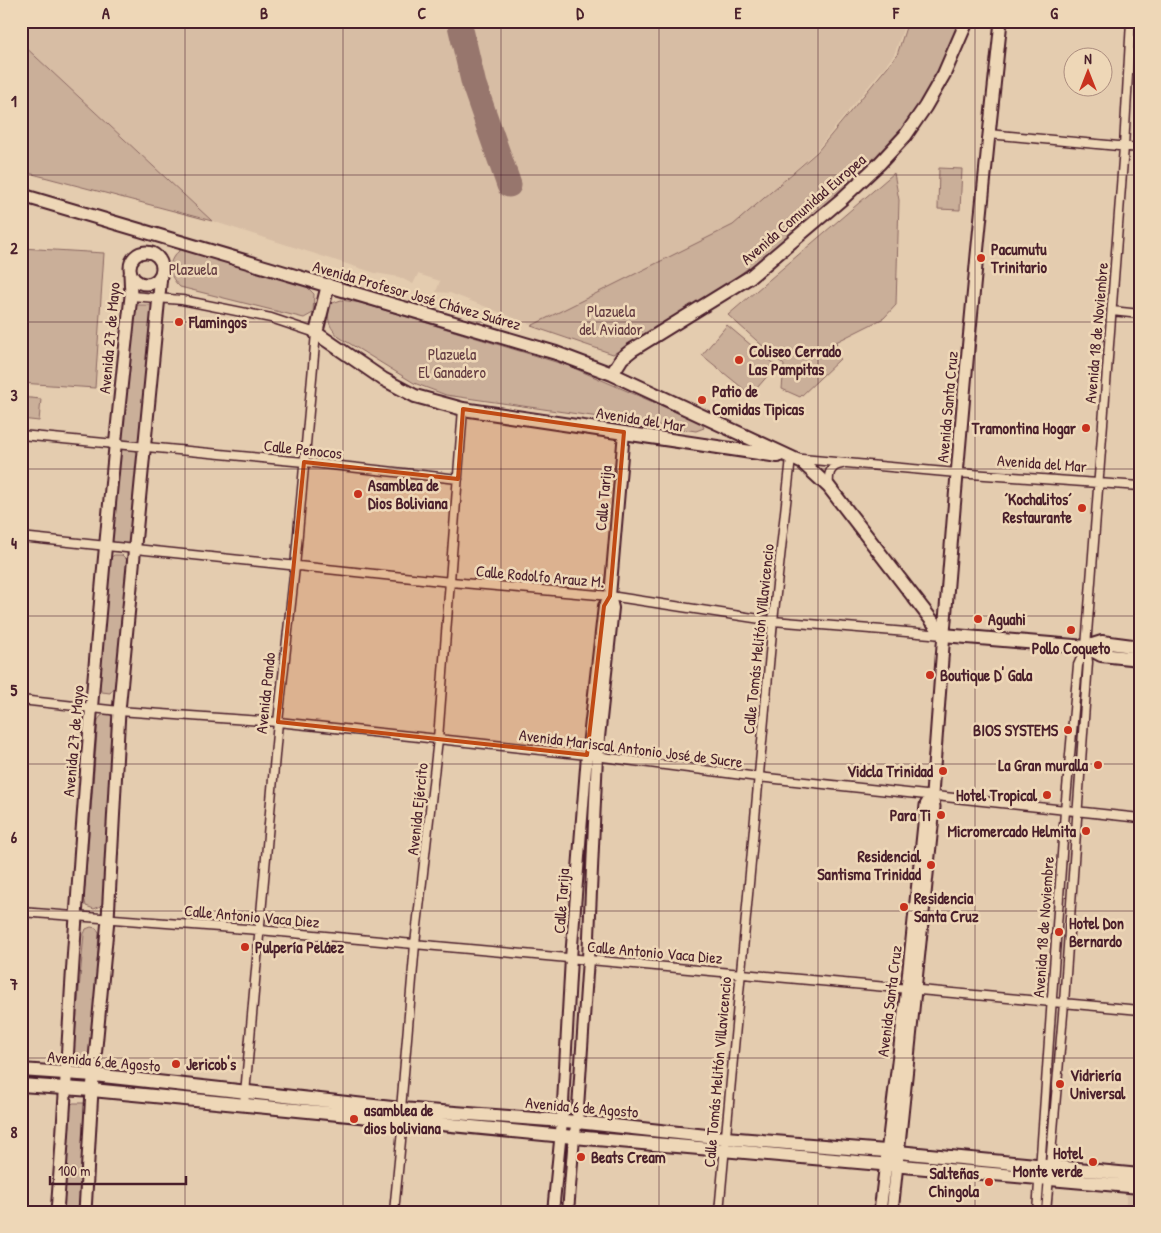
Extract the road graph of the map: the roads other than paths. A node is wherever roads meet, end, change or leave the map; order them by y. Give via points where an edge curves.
1 (968, 21) edge
2 (1001, 21) edge
3 (1131, 21) edge
4 (988, 134) junction
5 (1124, 147) junction
6 (1140, 148) edge
7 (21, 195) edge
8 (151, 234) junction
9 (146, 252) junction
10 (130, 274) junction
11 (161, 275) junction
12 (328, 285) junction
13 (131, 296) junction
14 (160, 298) junction
15 (1112, 310) junction
16 (1140, 314) edge
17 (316, 334) junction
18 (612, 374) junction
19 (463, 408) junction
20 (720, 424) junction
21 (624, 432) junction
22 (21, 435) edge
23 (115, 443) junction
24 (710, 447) junction
25 (144, 448) junction
26 (791, 458) junction
27 (304, 462) junction
28 (847, 463) junction
29 (957, 473) junction
30 (458, 479) junction
31 (1098, 483) junction
32 (1140, 486) edge
33 (829, 487) junction
34 (21, 537) edge
35 (107, 546) junction
36 (134, 549) junction
37 (294, 566) junction
38 (451, 582) junction
39 (610, 596) junction
40 (773, 621) junction
41 (943, 635) junction
42 (1086, 647) junction
43 (1140, 647) edge
44 (1140, 659) edge
45 (21, 700) edge
46 (92, 708) junction
47 (119, 711) junction
48 (278, 722) junction
49 (438, 739) junction
50 (592, 756) junction
51 (758, 777) junction
52 (932, 796) junction
53 (1065, 811) junction
54 (1077, 812) junction
55 (1140, 818) edge
56 (21, 912) edge
57 (76, 918) junction
58 (108, 919) junction
59 (259, 930) junction
60 (415, 944) junction
61 (571, 958) junction
62 (588, 959) junction
63 (740, 974) junction
64 (912, 989) junction
65 (1052, 1002) junction
66 (1064, 1003) junction
67 (1140, 1010) edge
68 (21, 1070) edge
69 (67, 1073) junction
70 (94, 1075) junction
71 (21, 1085) edge
72 (67, 1089) junction
73 (92, 1090) junction
74 (246, 1092) junction
75 (244, 1105) junction
76 (402, 1115) junction
77 (562, 1121) junction
78 (577, 1122) junction
79 (559, 1135) junction
80 (574, 1137) junction
81 (724, 1144) junction
82 (892, 1158) junction
83 (1044, 1173) junction
84 (1140, 1175) edge
85 (1140, 1187) edge
86 (57, 1212) edge
87 (85, 1212) edge
88 (394, 1212) edge
89 (553, 1212) edge
90 (568, 1212) edge
91 (719, 1212) edge
92 (880, 1212) edge
93 (892, 1212) edge
94 (1036, 1212) edge
95 (1046, 1212) edge

1 - 18 main road, Avenida Comunidad Europea via 926,107 879,164 750,277 632,350 622,358
2 - 4 main road, Avenida Santa Cruz
3 - 5 street, Avenida 18 de Noviembre
4 - 5 street
4 - 29 main road, Avenida Santa Cruz
5 - 6 street
5 - 15 street, Avenida 18 de Noviembre
7 - 8 main road, Avenida Profesor José Chávez Suárez
8 - 9 main road
8 - 12 main road, Avenida Profesor José Chávez Suárez
9 - 10 main road via 132,259
9 - 11 main road via 159,259
10 - 11 main road via 143,284 154,283
10 - 13 main road, Avenida 27 de Mayo
11 - 14 main road
12 - 17 main road, Avenida Pando
12 - 18 main road, Avenida Profesor José Chávez Suárez via 556,353
13 - 14 street, Avenida del Mar
13 - 23 main road, Avenida 27 de Mayo
14 - 17 street, Avenida del Mar via 271,318
14 - 25 main road
15 - 16 street
15 - 31 street, Avenida 18 de Noviembre
17 - 19 main road, Avenida del Mar via 383,379 415,396
17 - 27 street, Avenida Pando
18 - 20 main road, Avenida Profesor José Chávez Suárez
19 - 21 main road, Avenida del Mar
19 - 30 street, Avenida Ejército
20 - 24 main road via 725,430 724,442
20 - 26 main road, Avenida Profesor José Chávez Suárez
21 - 24 main road, Avenida del Mar
21 - 39 street, Calle Tarija
22 - 23 street, Calle Penocos
23 - 25 street, Calle Penocos
23 - 35 main road, Avenida 27 de Mayo
24 - 26 main road, Avenida del Mar
25 - 27 street, Calle Penocos
25 - 36 main road
26 - 28 street, Avenida del Mar
26 - 33 main road, Avenida Profesor José Chávez Suárez via 803,463
26 - 40 street, Calle Tomás Melitón Villavicencio
27 - 30 street, Calle Penocos
27 - 37 street, Avenida Pando
28 - 29 street, Avenida del Mar
28 - 33 street via 831,469
29 - 31 street, Avenida del Mar
29 - 41 main road, Avenida Santa Cruz
30 - 38 street, Avenida Ejército
31 - 32 street, Avenida del Mar
31 - 42 street, Avenida 18 de Noviembre
33 - 41 main road, Avenida Profesor José Chávez Suárez
34 - 35 street, Calle Rodolfo Arauz M.
35 - 36 street, Calle Rodolfo Arauz M.
35 - 46 main road, Avenida 27 de Mayo
36 - 37 street, Calle Rodolfo Arauz M.
36 - 47 main road
37 - 38 street, Calle Rodolfo Arauz M.
37 - 48 street, Avenida Pando
38 - 39 street, Calle Rodolfo Arauz M.
38 - 49 street, Avenida Ejército
39 - 40 street, Calle Rodolfo Arauz M.
39 - 50 street, Calle Tarija via 604,606
40 - 41 street, Calle Rodolfo Arauz M.
40 - 51 street, Calle Tomás Melitón Villavicencio
41 - 42 main road
41 - 52 main road, Avenida Santa Cruz
42 - 43 main road via 1102,642
42 - 44 main road via 1101,655
42 - 53 street, Avenida 18 de Noviembre via 1078,664
42 - 54 street, Avenida 18 de Noviembre via 1088,662
45 - 46 street, Avenida Mariscal Antonio José de Sucre
46 - 47 street, Avenida Mariscal Antonio José de Sucre
46 - 57 main road, Avenida 27 de Mayo
47 - 48 street, Avenida Mariscal Antonio José de Sucre
47 - 58 main road
48 - 49 street, Avenida Mariscal Antonio José de Sucre
48 - 59 street, Avenida Pando
49 - 50 street, Avenida Mariscal Antonio José de Sucre
49 - 60 street, Avenida Ejército
50 - 51 street, Avenida Mariscal Antonio José de Sucre
50 - 61 street, Calle Tarija
50 - 62 street, Calle Tarija
51 - 52 street, Avenida Mariscal Antonio José de Sucre
51 - 63 street, Calle Tomás Melitón Villavicencio
52 - 53 street, Avenida Mariscal Antonio José de Sucre
52 - 64 main road, Avenida Santa Cruz via 926,804
53 - 54 street, Avenida Mariscal Antonio José de Sucre
53 - 65 street, Avenida 18 de Noviembre
54 - 55 street, Avenida Mariscal Antonio José de Sucre
54 - 66 street, Avenida 18 de Noviembre
56 - 57 street, Calle Antonio Vaca Diez
57 - 58 street, Calle Antonio Vaca Diez
57 - 69 main road, Avenida 27 de Mayo
58 - 59 street, Calle Antonio Vaca Diez
58 - 70 main road
59 - 60 street, Calle Antonio Vaca Diez
59 - 74 street, Avenida Pando
60 - 61 street, Calle Antonio Vaca Diez
60 - 76 street, Avenida Ejército
61 - 62 street, Calle Antonio Vaca Diez
61 - 77 street, Calle Tarija
62 - 63 street, Calle Antonio Vaca Diez
62 - 78 street, Calle Tarija
63 - 64 street, Calle Antonio Vaca Diez
63 - 81 street, Calle Tomás Melitón Villavicencio
64 - 65 street, Calle Antonio Vaca Diez
64 - 82 main road, Avenida Santa Cruz
65 - 66 street, Calle Antonio Vaca Diez
65 - 83 street, Avenida 18 de Noviembre
66 - 67 street, Calle Antonio Vaca Diez
66 - 83 street, Avenida 18 de Noviembre
68 - 69 main road, Avenida 6 de Agosto
69 - 70 main road, Avenida 6 de Agosto
69 - 72 main road, Avenida 27 de Mayo
70 - 73 main road
70 - 74 main road, Avenida 6 de Agosto
71 - 72 main road, Avenida 6 de Agosto
72 - 73 main road, Avenida 6 de Agosto
72 - 86 main road, Avenida 27 de Mayo
73 - 75 main road, Avenida 6 de Agosto
73 - 87 main road
74 - 75 street, Avenida Pando
74 - 76 main road, Avenida 6 de Agosto
75 - 76 main road, Avenida 6 de Agosto
76 - 77 main road, Avenida 6 de Agosto
76 - 79 main road, Avenida 6 de Agosto
76 - 88 street, Avenida Ejército
77 - 78 main road, Avenida 6 de Agosto
77 - 79 street, Calle Tarija
78 - 80 street, Calle Tarija
78 - 81 main road, Avenida 6 de Agosto
79 - 80 main road, Avenida 6 de Agosto
79 - 89 street, Calle Tarija
80 - 81 main road, Avenida 6 de Agosto
80 - 90 street, Calle Tarija
81 - 82 main road, Avenida 6 de Agosto
81 - 91 street, Calle Tomás Melitón Villavicencio
82 - 83 main road, Avenida 6 de Agosto
82 - 92 main road, Avenida Santa Cruz
82 - 93 main road, Avenida Santa Cruz
83 - 84 main road, Avenida 6 de Agosto
83 - 85 main road, Avenida 6 de Agosto
83 - 94 street, Avenida 18 de Noviembre
83 - 95 street, Avenida 18 de Noviembre

